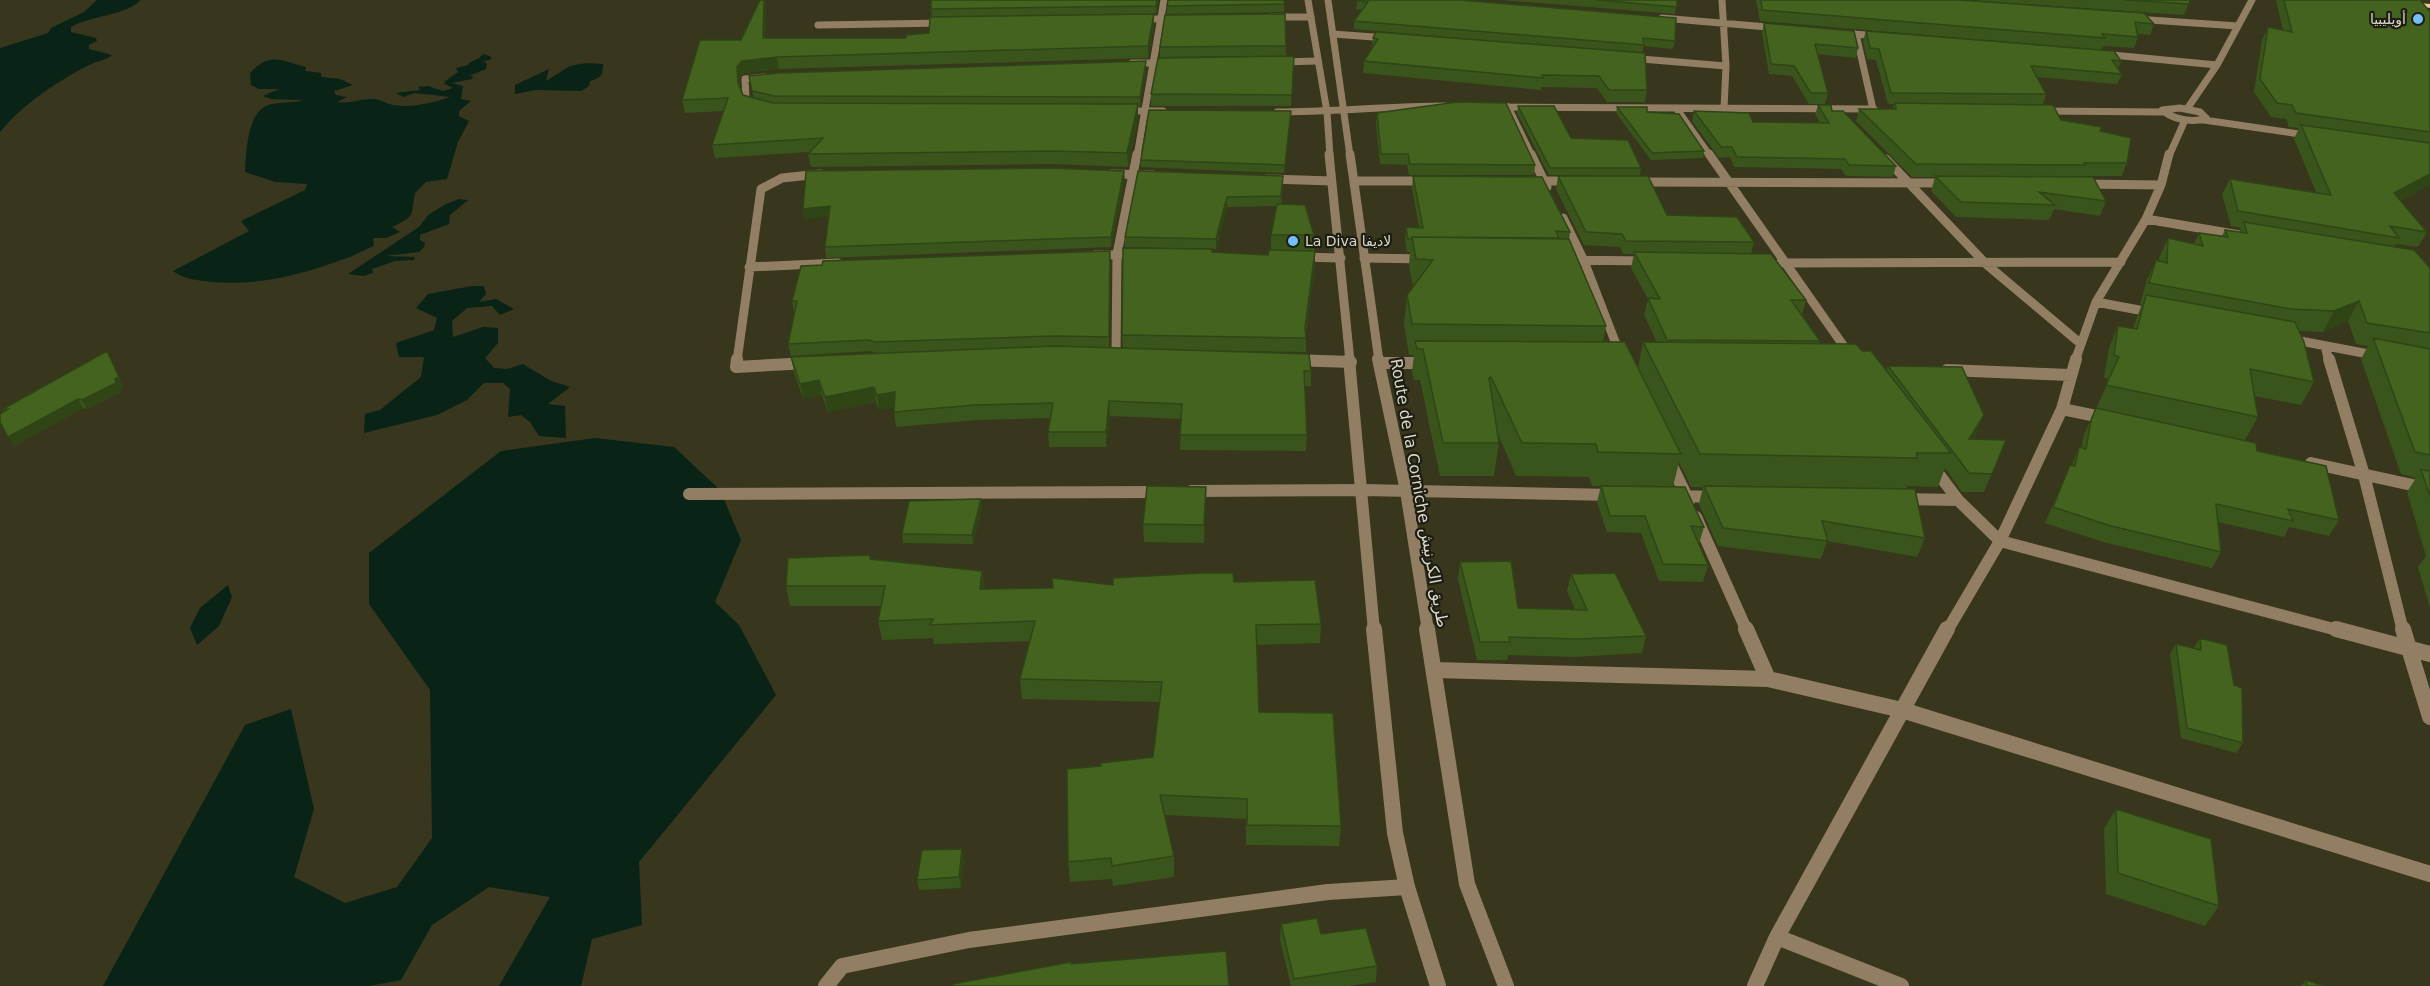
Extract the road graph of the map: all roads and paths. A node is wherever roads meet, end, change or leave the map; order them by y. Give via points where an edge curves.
1 (1164, 0) edge
2 (1308, 0) edge
3 (1328, 0) edge
4 (1722, 0) edge
5 (2252, 0) edge
6 (2392, 0) edge
7 (2430, 6) edge
8 (1264, 17) edge
9 (1311, 17) junction
10 (1653, 17) edge
11 (2132, 18) edge
12 (1160, 19) junction
13 (1184, 19) edge
14 (1125, 20) edge
15 (960, 22) edge
16 (1723, 24) junction
17 (818, 25) dead end
18 (2238, 26) junction
19 (1790, 29) edge
20 (1834, 32) edge
21 (1332, 34) junction
22 (1856, 34) junction
23 (1889, 37) edge
24 (1392, 39) edge
25 (2092, 53) edge
26 (1619, 57) edge
27 (1271, 62) edge
28 (1318, 62) junction
29 (1154, 63) junction
30 (1178, 63) edge
31 (1119, 64) edge
32 (2217, 65) junction
33 (1726, 66) junction
34 (767, 76) edge
35 (1453, 106) edge
36 (1486, 107) edge
37 (1508, 107) junction
38 (1676, 108) junction
39 (1724, 108) junction
40 (765, 109) edge
41 (1343, 109) junction
42 (1873, 110) junction
43 (1884, 110) edge
44 (1111, 111) edge
45 (1146, 111) junction
46 (1169, 111) edge
47 (2027, 111) edge
48 (1270, 112) edge
49 (1327, 112) junction
50 (2186, 114) junction
51 (2317, 136) edge
52 (1880, 153) edge
53 (1099, 173) edge
54 (825, 174) edge
55 (1134, 175) junction
56 (1157, 176) edge
57 (1262, 179) edge
58 (1331, 181) junction
59 (1438, 181) edge
60 (1521, 181) edge
61 (1545, 181) junction
62 (1354, 182) junction
63 (1579, 182) edge
64 (1625, 182) edge
65 (1729, 182) junction
66 (1908, 183) junction
67 (1954, 183) edge
68 (2069, 184) edge
69 (2161, 185) junction
70 (2146, 219) junction
71 (2253, 237) edge
72 (1117, 254) junction
73 (1083, 255) edge
74 (1152, 255) edge
75 (1293, 257) edge
76 (1341, 258) junction
77 (1365, 258) junction
78 (1434, 259) edge
79 (1550, 260) edge
80 (1584, 261) junction
81 (1654, 261) edge
82 (853, 262) edge
83 (2121, 262) junction
84 (1771, 263) edge
85 (1783, 263) junction
86 (1986, 264) junction
87 (749, 267) junction
88 (2096, 302) junction
89 (2165, 315) edge
90 (2280, 337) edge
91 (2081, 344) junction
92 (2325, 345) junction
93 (1127, 355) edge
94 (2395, 359) edge
95 (1280, 360) edge
96 (819, 362) edge
97 (1351, 362) junction
98 (1379, 363) junction
99 (1437, 363) edge
100 (1612, 366) edge
101 (1846, 366) edge
102 (1941, 370) edge
103 (2070, 375) junction
104 (2062, 409) junction
105 (2119, 421) edge
106 (1663, 446) edge
107 (1922, 452) edge
108 (2298, 460) edge
109 (2364, 475) junction
110 (2430, 489) edge
111 (1363, 490) junction
112 (1406, 491) junction
113 (688, 494) dead end
114 (1629, 495) edge
115 (1664, 496) edge
116 (1687, 496) junction
117 (1734, 497) edge
118 (1887, 499) edge
119 (1958, 500) junction
120 (2000, 541) junction
121 (2408, 649) junction
122 (2430, 654) edge
123 (1434, 670) junction
124 (1768, 679) junction
125 (1902, 710) junction
126 (2430, 717) edge
127 (2430, 873) edge
128 (1407, 887) junction
129 (1777, 937) junction
130 (826, 986) edge
131 (1438, 986) edge
132 (1506, 986) edge
133 (1755, 986) edge
134 (1900, 986) edge

1 - 12 street
2 - 9 street
3 - 21 street, Route de la Corniche طريق الكرنيش
4 - 16 street
5 - 18 street
6 - 7 main road
8 - 9 street
9 - 28 street
10 - 16 street
11 - 18 street
12 - 13 street
12 - 14 street
12 - 29 street
15 - 17 street
16 - 19 street
16 - 33 street
18 - 32 street
20 - 22 street
21 - 24 street
21 - 41 street, Route de la Corniche طريق الكرنيش
22 - 23 street
22 - 42 street
25 - 32 street
26 - 33 street
27 - 28 street
28 - 49 street
29 - 30 street
29 - 31 street
29 - 45 street
32 - 50 street
33 - 39 street
34 - 40 street via 745,79 750,104
35 - 41 street
36 - 37 street
37 - 38 street
37 - 61 street
38 - 39 street
38 - 65 street
39 - 42 street via 1841,113
41 - 49 street
41 - 62 street, Route de la Corniche طريق الكرنيش
42 - 43 street
44 - 45 street
45 - 46 street
45 - 55 street
47 - 50 street via 2163,112 2168,108
48 - 49 street
49 - 58 street
50 - 51 street
50 - 69 street
52 - 66 street
53 - 55 street
54 - 87 street via 788,176 761,189
55 - 56 street
55 - 72 street
57 - 58 street
58 - 76 street
59 - 62 street
60 - 61 street
61 - 63 street
61 - 80 street
62 - 77 street, Route de la Corniche طريق الكرنيش
64 - 65 street
65 - 66 street
65 - 85 street
66 - 67 street
66 - 86 street
68 - 69 street
69 - 70 street
70 - 71 street
70 - 83 street
72 - 73 street
72 - 74 street
72 - 93 street via 1110,354
75 - 76 street
76 - 97 street
77 - 78 street
77 - 98 street, Route de la Corniche طريق الكرنيش
79 - 80 street
80 - 81 street
80 - 100 street via 1624,366
82 - 87 street
83 - 86 street
83 - 88 street
84 - 85 street
85 - 86 street
85 - 101 street via 1858,366
86 - 91 street
87 - 96 street via 736,367
88 - 89 street
88 - 91 street
90 - 92 street
91 - 103 street
92 - 94 street
92 - 109 street
95 - 97 street
97 - 111 street
98 - 99 street
98 - 112 street, Route de la Corniche طريق الكرنيش
102 - 103 street
103 - 104 street
104 - 105 street
104 - 120 street
106 - 116 street
107 - 119 street
108 - 109 street
109 - 110 street
109 - 121 street
111 - 112 street
111 - 113 street
111 - 128 street via 1389,790
112 - 114 street
112 - 123 street, Route de la Corniche طريق الكرنيش
115 - 116 street
116 - 117 street
116 - 124 street
118 - 119 street
119 - 120 street
120 - 121 street
120 - 125 street
121 - 122 street
121 - 126 street
123 - 124 street
123 - 132 street, Route de la Corniche طريق الكرنيش via 1467,884
124 - 125 street
125 - 127 street
125 - 129 street
128 - 130 street via 1328,892 969,940 842,966
128 - 131 street
129 - 133 street
129 - 134 street

